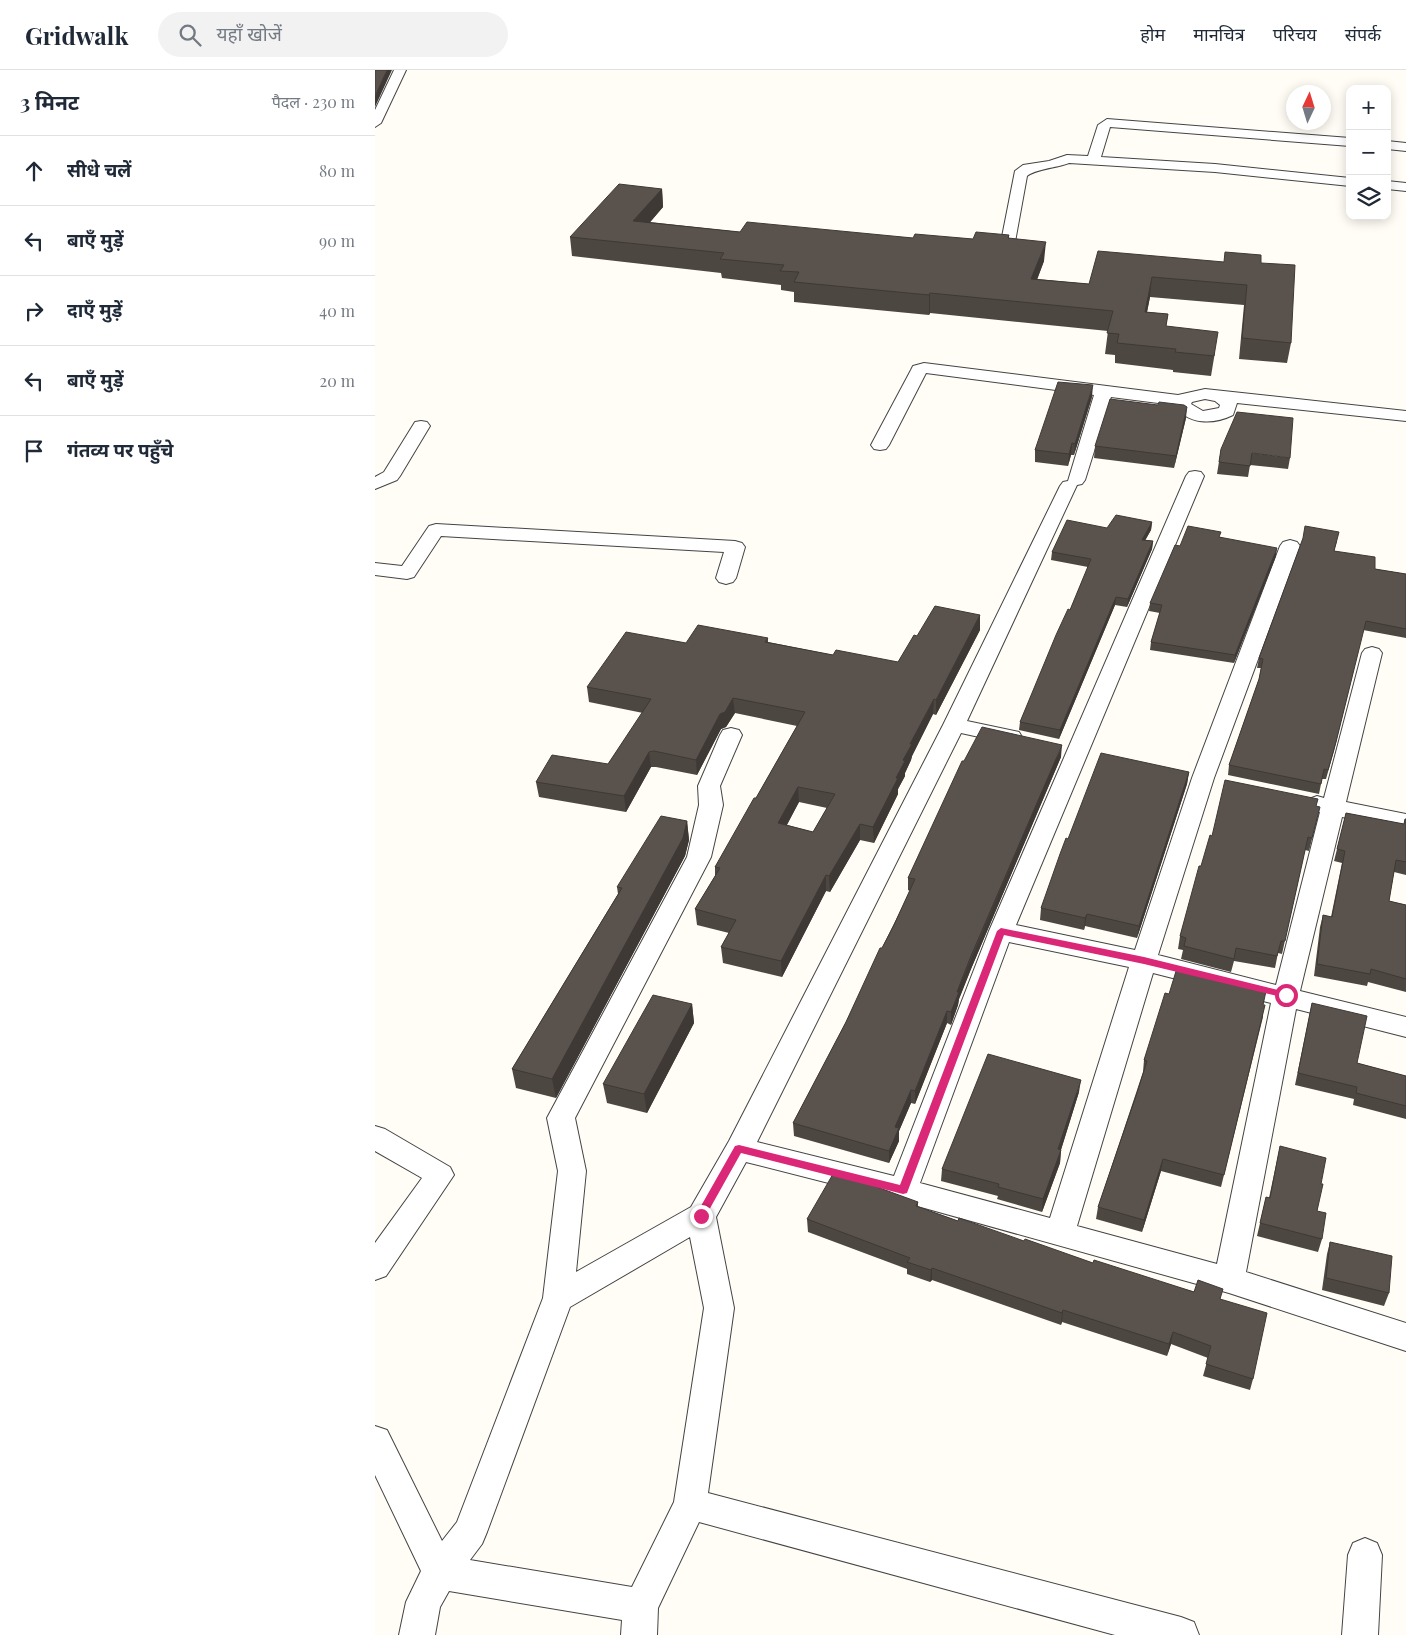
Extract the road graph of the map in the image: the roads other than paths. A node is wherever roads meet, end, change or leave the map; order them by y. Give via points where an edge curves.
1 (400, 70) edge
2 (375, 122) edge
3 (1167, 127) junction
4 (1223, 130) junction
5 (1346, 142) edge
6 (1391, 145) edge
7 (1406, 147) edge
8 (1164, 155) junction
9 (1217, 159) junction
10 (1094, 160) junction
11 (1346, 181) edge
12 (1391, 185) edge
13 (1406, 187) edge
14 (1008, 242) edge
15 (1103, 391) junction
16 (1406, 416) edge
17 (421, 426) dead end
18 (880, 445) dead end
19 (1195, 476) dead end
20 (375, 484) edge
21 (1290, 546) dead end
22 (375, 569) edge
23 (726, 578) dead end
24 (1372, 653) dead end
25 (953, 725) junction
26 (731, 735) dead end
27 (1030, 742) edge
28 (1296, 799) edge
29 (1333, 807) junction
30 (1406, 822) edge
31 (1001, 931) junction
32 (1144, 961) junction
33 (1286, 995) junction
34 (1406, 1027) edge
35 (375, 1137) edge
36 (739, 1149) junction
37 (903, 1190) junction
38 (701, 1216) junction
39 (1060, 1234) junction
40 (375, 1267) edge
41 (1229, 1280) junction
42 (558, 1298) junction
43 (1405, 1333) edge
44 (375, 1441) edge
45 (690, 1504) junction
46 (1365, 1555) dead end
47 (440, 1572) junction
48 (640, 1620) edge
49 (417, 1635) edge
50 (1181, 1635) edge
51 (1360, 1635) edge

1 - 2 street
3 - 4 street
3 - 8 street
3 - 10 street via 1107,122
4 - 5 street via 1299,142
4 - 9 street
6 - 7 street
8 - 9 street
8 - 10 street
9 - 11 street
10 - 14 street via 1067,159 1028,168 1020,174
12 - 13 street
15 - 16 street via 1183,401 1198,394 1213,395
15 - 18 street via 924,368 919,370
15 - 25 street via 1072,483
17 - 20 street via 391,476
19 - 31 street
21 - 32 street via 1203,778
22 - 23 street via 407,573 436,530 735,547
24 - 29 street
25 - 27 street
25 - 36 street
26 - 42 street via 709,786 711,805 699,857 561,1118 572,1171
28 - 29 street
29 - 30 street
29 - 33 street
31 - 32 street
31 - 37 street
32 - 33 street
32 - 39 street
33 - 34 street
33 - 41 street
35 - 40 street via 440,1175
36 - 37 street
36 - 38 street
37 - 39 street
38 - 42 street
38 - 45 street via 719,1308
39 - 41 street
41 - 43 street
42 - 47 street via 470,1532
44 - 47 street
45 - 48 street
45 - 50 street
46 - 51 street
47 - 48 street
47 - 49 street via 423,1602

